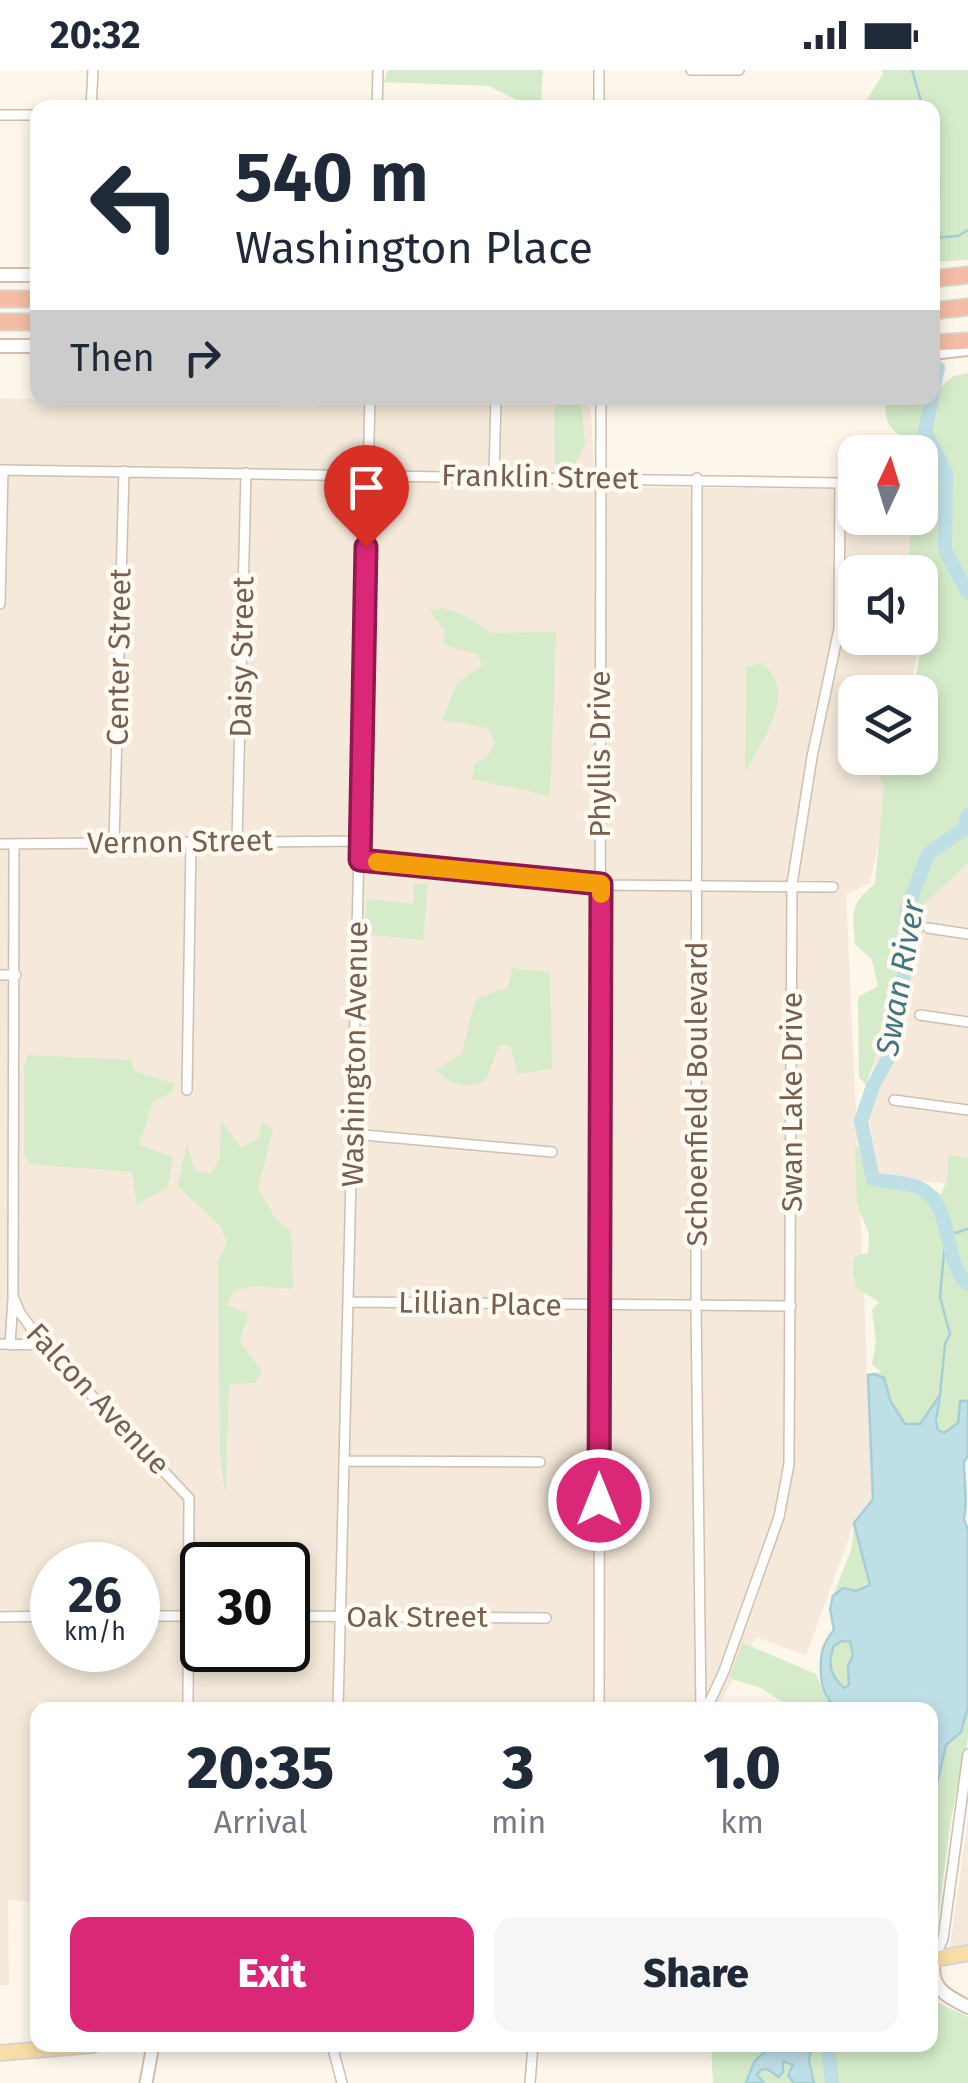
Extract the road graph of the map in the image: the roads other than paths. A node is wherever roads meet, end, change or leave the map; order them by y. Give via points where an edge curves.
1 (92, 70) edge
2 (378, 70) edge
3 (599, 70) edge
4 (691, 70) edge
5 (739, 70) edge
6 (91, 100) edge
7 (377, 100) edge
8 (599, 100) edge
9 (0, 115) edge
10 (30, 116) edge
11 (0, 275) edge
12 (968, 275) edge
13 (30, 276) edge
14 (940, 278) edge
15 (0, 299) edge
16 (30, 299) edge
17 (968, 307) edge
18 (940, 310) edge
19 (0, 322) edge
20 (30, 322) edge
21 (968, 341) edge
22 (940, 343) edge
23 (0, 346) edge
24 (30, 346) edge
25 (968, 349) edge
26 (940, 351) edge
27 (370, 405) edge
28 (496, 405) edge
29 (602, 405) edge
30 (1, 470) edge
31 (124, 471) junction
32 (246, 473) junction
33 (368, 474) junction
34 (494, 476) junction
35 (600, 478) junction
36 (697, 478) junction
37 (838, 483) edge
38 (839, 535) edge
39 (0, 604) edge
40 (191, 841) junction
41 (237, 841) junction
42 (360, 841) junction
43 (114, 843) junction
44 (0, 844) edge
45 (14, 845) junction
46 (360, 860) junction
47 (601, 884) junction
48 (792, 884) junction
49 (698, 885) junction
50 (833, 887) dead end
51 (928, 928) dead end
52 (968, 934) edge
53 (16, 975) junction
54 (0, 976) edge
55 (920, 1015) dead end
56 (968, 1022) edge
57 (186, 1090) dead end
58 (894, 1100) dead end
59 (968, 1110) edge
60 (353, 1134) junction
61 (552, 1152) dead end
62 (0, 1200) edge
63 (16, 1200) junction
64 (13, 1296) junction
65 (349, 1302) junction
66 (696, 1305) junction
67 (600, 1306) junction
68 (791, 1306) junction
69 (5, 1344) edge
70 (44, 1345) junction
71 (344, 1461) junction
72 (540, 1462) dead end
73 (188, 1542) edge
74 (0, 1616) edge
75 (30, 1616) edge
76 (310, 1616) edge
77 (340, 1616) junction
78 (546, 1618) dead end
79 (188, 1672) edge
80 (188, 1702) edge
81 (338, 1702) edge
82 (599, 1702) edge
83 (703, 1702) edge
84 (707, 1702) edge
85 (968, 1754) edge
86 (938, 1948) edge
87 (968, 1953) edge
88 (938, 1958) edge
89 (938, 1989) edge
90 (968, 2006) edge
91 (30, 2049) edge
92 (0, 2052) edge
93 (152, 2052) edge
94 (334, 2052) edge
95 (532, 2052) edge
96 (146, 2083) edge
97 (342, 2083) edge
98 (530, 2083) edge

1 - 6 street
2 - 7 street
3 - 8 street
4 - 5 street
9 - 10 street
11 - 13 main road
12 - 14 highway
15 - 16 highway
17 - 18 highway
19 - 20 highway
21 - 22 highway
23 - 24 main road
25 - 26 main road
27 - 33 street, Washington Avenue
28 - 34 street
29 - 35 street, Phyllis Drive
30 - 31 street, Franklin Street
30 - 39 street
31 - 32 street, Franklin Street
31 - 43 street, Center Street
32 - 33 street, Franklin Street
32 - 41 street, Daisy Street
33 - 34 street, Franklin Street
33 - 42 street, Washington Avenue
34 - 35 street, Franklin Street
35 - 36 street, Franklin Street
35 - 47 street, Phyllis Drive
36 - 37 street, Franklin Street
36 - 49 street, Schoenfield Boulevard
38 - 48 street, Swan Lake Drive via 838,629
40 - 41 street, Vernon Street
40 - 43 street, Vernon Street
40 - 57 street
41 - 42 street, Vernon Street
42 - 46 street, Washington Avenue
43 - 45 street, Vernon Street
44 - 45 street, Vernon Street
45 - 53 street, Falcon Avenue
46 - 47 street
46 - 60 street, Washington Avenue
47 - 49 street
47 - 67 street, Phyllis Drive
48 - 49 street
48 - 50 street
48 - 68 street, Swan Lake Drive
49 - 66 street, Schoenfield Boulevard
51 - 52 street
53 - 54 street
53 - 63 street, Falcon Avenue
55 - 56 street
58 - 59 street
60 - 61 street
60 - 65 street, Washington Avenue
62 - 63 street
63 - 64 street, Falcon Avenue
64 - 69 street, Falcon Avenue
64 - 70 street, Falcon Avenue
65 - 67 street, Lillian Place
65 - 71 street, Washington Avenue
66 - 67 street, Lillian Place
66 - 68 street, Lillian Place
66 - 83 street, Schoenfield Boulevard
67 - 82 street, Phyllis Drive
68 - 84 street, Swan Lake Drive via 786,1487 724,1671
69 - 70 street
70 - 73 street, Falcon Avenue via 188,1498
71 - 72 street
71 - 77 street, Washington Avenue
74 - 75 street
76 - 77 street, Oak Street
77 - 78 street, Oak Street
77 - 81 street, Washington Avenue
79 - 80 street
85 - 86 street
87 - 88 main road
89 - 90 main road
91 - 92 main road
93 - 96 street
94 - 97 street
95 - 98 street

